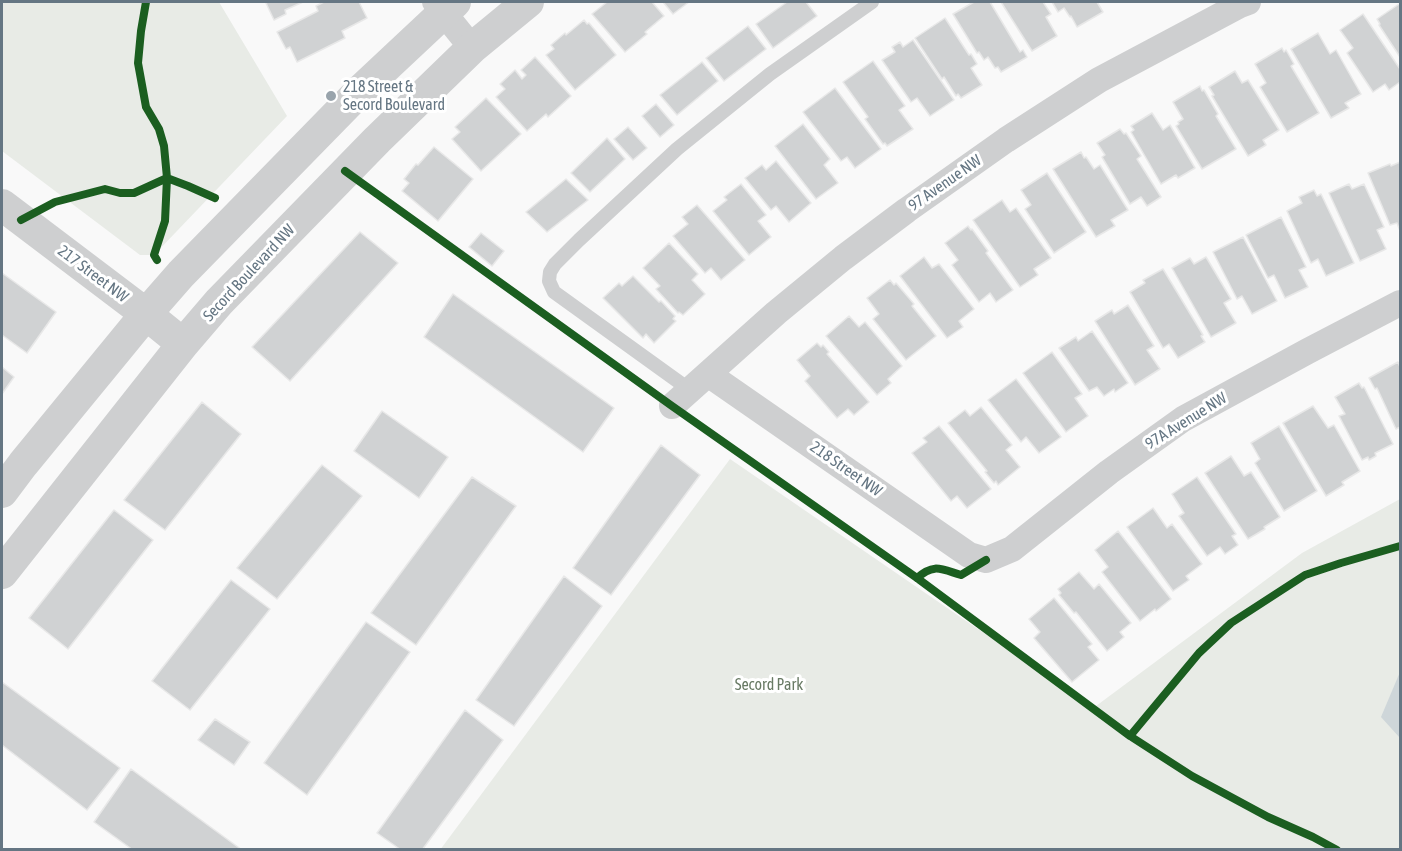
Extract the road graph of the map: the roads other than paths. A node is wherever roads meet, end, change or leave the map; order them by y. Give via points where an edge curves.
1 (528, 2) edge
2 (872, 2) edge
3 (1248, 2) edge
4 (444, 5) edge
5 (472, 48) junction
6 (2, 205) edge
7 (1401, 303) edge
8 (146, 314) junction
9 (183, 344) junction
10 (690, 390) junction
11 (2, 492) edge
12 (986, 560) joint
13 (2, 573) edge

1 - 5 street, Secord Boulevard NW
2 - 10 lane via 770,74 677,149 550,272 554,292
3 - 10 street, 97 Avenue NW via 1099,80 1006,140 843,258
4 - 5 street
4 - 8 street
5 - 9 street, Secord Boulevard NW via 345,171
6 - 8 street, 217 Street NW
7 - 12 street, 97A Avenue NW via 1183,419 1012,549
8 - 9 street, 217 Street NW
8 - 11 street
9 - 13 street, Secord Boulevard NW
10 - 12 street, 218 Street NW via 969,555

